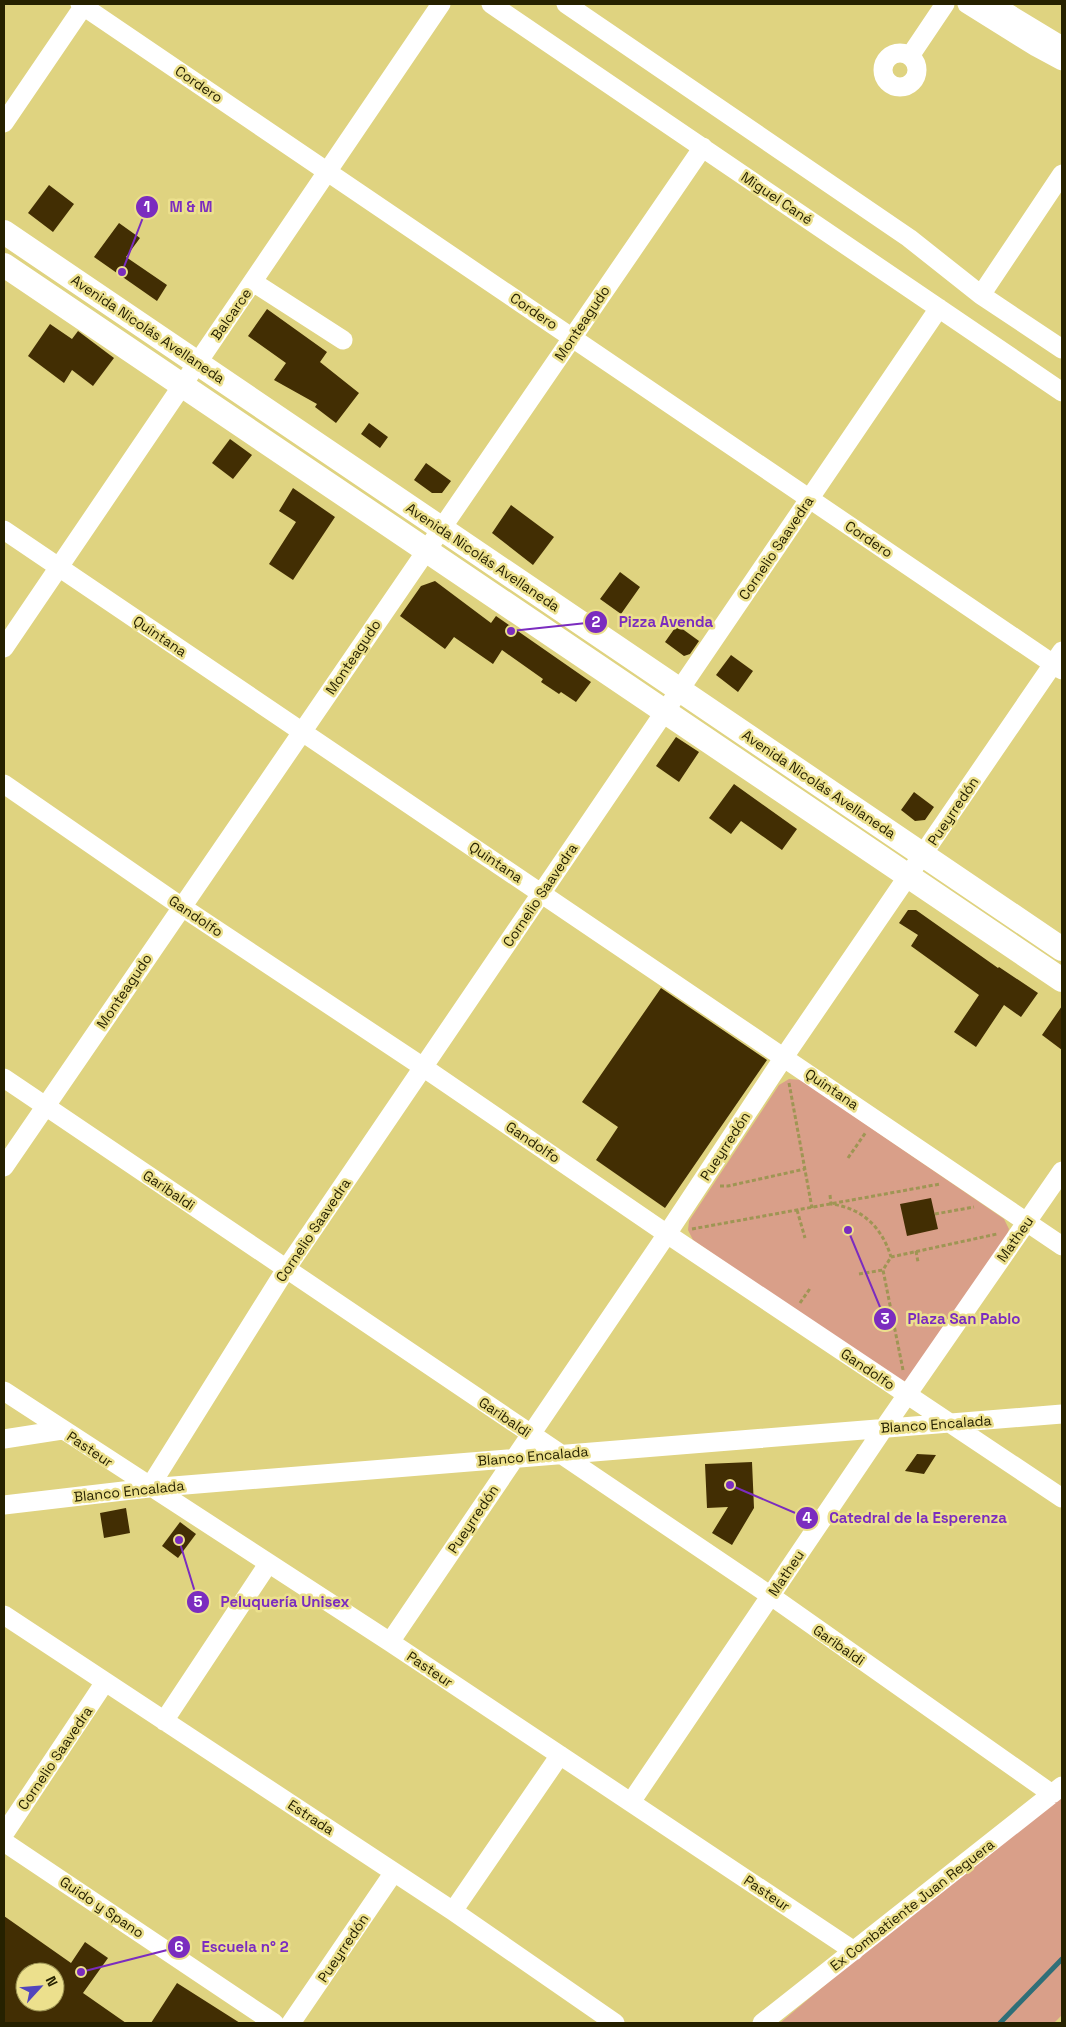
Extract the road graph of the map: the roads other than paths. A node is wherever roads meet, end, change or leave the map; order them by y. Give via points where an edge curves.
1 (83, 4) edge
2 (441, 4) edge
3 (492, 4) edge
4 (566, 4) edge
5 (945, 4) edge
6 (968, 4) edge
7 (993, 4) edge
8 (1062, 46) edge
9 (910, 56) dead end
10 (1062, 61) edge
11 (4, 123) edge
12 (703, 147) junction
13 (328, 171) junction
14 (1062, 174) edge
15 (4, 232) edge
16 (4, 265) edge
17 (253, 282) junction
18 (981, 295) junction
19 (940, 308) junction
20 (572, 337) junction
21 (343, 340) dead end
22 (1062, 350) edge
23 (197, 363) junction
24 (183, 384) junction
25 (1062, 392) edge
26 (810, 499) junction
27 (441, 528) junction
28 (4, 530) edge
29 (426, 551) junction
30 (59, 567) junction
31 (4, 648) edge
32 (1059, 662) edge
33 (680, 690) junction
34 (665, 711) junction
35 (302, 731) junction
36 (4, 784) edge
37 (923, 854) junction
38 (907, 877) junction
39 (542, 893) junction
40 (182, 907) junction
41 (1062, 949) edge
42 (1062, 980) edge
43 (784, 1057) junction
44 (423, 1067) junction
45 (4, 1078) edge
46 (45, 1106) junction
47 (4, 1167) edge
48 (1062, 1171) edge
49 (1025, 1225) junction
50 (667, 1234) junction
51 (1062, 1246) edge
52 (286, 1269) junction
53 (4, 1392) edge
54 (908, 1396) junction
55 (1062, 1414) edge
56 (953, 1423) junction
57 (884, 1428) junction
58 (62, 1430) junction
59 (531, 1434) junction
60 (4, 1438) edge
61 (559, 1454) junction
62 (515, 1457) junction
63 (149, 1488) junction
64 (1062, 1498) edge
65 (4, 1505) edge
66 (268, 1564) junction
67 (771, 1596) junction
68 (4, 1615) edge
69 (390, 1642) junction
70 (105, 1682) junction
71 (164, 1721) junction
72 (560, 1756) junction
73 (1057, 1790) edge
74 (631, 1802) junction
75 (4, 1834) edge
76 (4, 1842) edge
77 (394, 1872) junction
78 (453, 1911) junction
79 (854, 1951) junction
80 (274, 2023) edge
81 (292, 2023) edge
82 (615, 2023) edge
83 (762, 2023) edge

1 - 11 street
1 - 13 street, Cordero
2 - 13 street, Balcarce
3 - 12 street, Miguel Cané
4 - 18 street via 909,238
5 - 9 street
6 - 10 street
7 - 8 street
12 - 19 street, Miguel Cané
12 - 20 street, Monteagudo
13 - 17 street, Balcarce
13 - 20 street, Cordero
14 - 18 street
15 - 23 main road, Avenida Nicolás Avellaneda
16 - 24 main road, Avenida Nicolás Avellaneda
17 - 21 street
17 - 23 street, Balcarce
18 - 22 street
19 - 25 street, Miguel Cané
19 - 26 street, Cornelio Saavedra
20 - 26 street, Cordero
20 - 27 street, Monteagudo
23 - 24 street, Balcarce
23 - 27 main road, Avenida Nicolás Avellaneda
24 - 29 main road, Avenida Nicolás Avellaneda
24 - 30 street, Balcarce
26 - 32 street, Cordero
26 - 33 street, Cornelio Saavedra
27 - 29 street, Monteagudo
27 - 33 main road, Avenida Nicolás Avellaneda
28 - 30 street, Quintana
29 - 34 main road, Avenida Nicolás Avellaneda
29 - 35 street, Monteagudo
30 - 31 street, Balcarce
30 - 35 street, Quintana
32 - 37 street, Pueyrredón
33 - 34 street, Cornelio Saavedra
33 - 37 main road, Avenida Nicolás Avellaneda
34 - 38 main road, Avenida Nicolás Avellaneda
34 - 39 street, Cornelio Saavedra
35 - 39 street, Quintana
35 - 40 street, Monteagudo
36 - 40 street, Gandolfo
37 - 38 street, Pueyrredón
37 - 41 main road, Avenida Nicolás Avellaneda
38 - 42 main road, Avenida Nicolás Avellaneda
38 - 43 street, Pueyrredón
39 - 43 street, Quintana
39 - 44 street, Cornelio Saavedra
40 - 44 street, Gandolfo
40 - 46 street, Monteagudo
43 - 49 street, Quintana via 998,1202
43 - 50 street, Pueyrredón
44 - 50 street, Gandolfo
44 - 52 street, Cornelio Saavedra
45 - 46 street, Garibaldi
46 - 47 street, Monteagudo
46 - 52 street, Garibaldi
48 - 49 street, Matheu
49 - 51 street, Quintana
49 - 54 street, Matheu
50 - 54 street, Gandolfo
50 - 59 street, Pueyrredón
52 - 59 street, Garibaldi
52 - 63 street, Cornelio Saavedra
53 - 58 street, Pasteur
54 - 56 street, Gandolfo
54 - 57 street, Matheu
55 - 56 street, Blanco Encalada
56 - 57 street, Blanco Encalada
56 - 64 street, Gandolfo
57 - 61 street, Blanco Encalada
57 - 67 street, Matheu
58 - 60 street
58 - 63 street, Pasteur
59 - 61 street, Garibaldi
59 - 62 street, Pueyrredón
61 - 62 street, Blanco Encalada
61 - 67 street, Garibaldi
62 - 63 street, Blanco Encalada
62 - 69 street, Pueyrredón
63 - 65 street, Blanco Encalada
63 - 66 street, Pasteur
66 - 69 street, Pasteur
66 - 71 street
67 - 73 street, Garibaldi
67 - 74 street, Matheu
68 - 70 street, Estrada
69 - 72 street, Pasteur
70 - 71 street, Estrada
70 - 75 street, Cornelio Saavedra
71 - 77 street, Estrada
72 - 74 street, Pasteur
72 - 78 street
73 - 79 street, Ex Combatiente Juan Reguera
74 - 79 street, Pasteur
76 - 80 street, Guido y Spano
77 - 78 street, Estrada
77 - 81 street, Pueyrredón
78 - 82 street, Estrada
79 - 83 street, Ex Combatiente Juan Reguera

